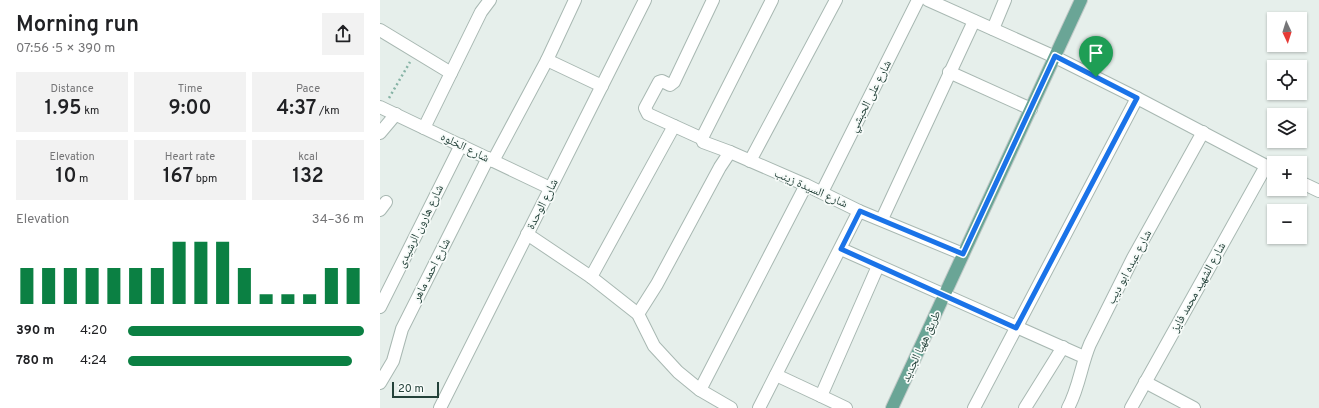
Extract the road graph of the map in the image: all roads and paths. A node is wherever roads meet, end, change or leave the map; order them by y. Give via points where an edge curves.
1 (489, 0) edge
2 (576, 0) edge
3 (645, 0) edge
4 (713, 0) edge
5 (772, 0) edge
6 (836, 0) edge
7 (918, 0) edge
8 (928, 0) edge
9 (1005, 0) edge
10 (1081, 0) edge
11 (974, 20) junction
12 (993, 29) junction
13 (380, 30) edge
14 (416, 52) junction
15 (1055, 56) junction
16 (547, 60) junction
17 (949, 72) junction
18 (451, 73) junction
19 (602, 86) junction
20 (1137, 98) junction
21 (382, 107) edge
22 (1031, 109) junction
23 (396, 114) junction
24 (674, 126) junction
25 (424, 128) junction
26 (1203, 132) junction
27 (380, 133) edge
28 (702, 139) junction
29 (461, 145) junction
30 (730, 152) junction
31 (490, 159) junction
32 (750, 161) junction
33 (1267, 166) edge
34 (1267, 173) edge
35 (806, 185) junction
36 (1307, 186) edge
37 (550, 188) junction
38 (822, 192) junction
39 (1319, 192) edge
40 (860, 211) junction
41 (882, 219) junction
42 (527, 234) junction
43 (841, 249) junction
44 (963, 254) junction
45 (878, 266) junction
46 (591, 277) junction
47 (944, 295) junction
48 (380, 307) edge
49 (638, 314) junction
50 (1016, 328) junction
51 (1064, 348) junction
52 (1084, 357) junction
53 (776, 375) junction
54 (1145, 382) junction
55 (380, 383) edge
56 (700, 390) junction
57 (820, 396) junction
58 (440, 408) edge
59 (731, 408) edge
60 (759, 408) edge
61 (846, 408) edge
62 (892, 408) edge
63 (974, 408) edge
64 (1025, 408) edge
65 (1068, 408) edge
66 (1131, 408) edge
67 (1194, 408) edge

1 - 18 street
2 - 16 street, شارع احمد ماهر
3 - 19 street, شارع الوحدة
4 - 24 street, شارع السيدة زينب via 674,82 659,82 646,106 648,114
5 - 28 street
6 - 32 street
7 - 38 street, شارع على الحبشي
8 - 11 street
9 - 12 street
10 - 15 main road, طريق ههيا الجديد
11 - 12 street
11 - 17 street
12 - 15 street
13 - 14 street
14 - 18 street
14 - 21 path
15 - 20 street
15 - 22 main road, طريق ههيا الجديد
16 - 19 street
16 - 31 street, شارع احمد ماهر
17 - 22 street
17 - 41 street
18 - 25 street
19 - 37 street, شارع الوحدة
20 - 26 street
20 - 50 street
21 - 23 street, شارع الخلوه
22 - 44 main road, طريق ههيا الجديد
23 - 25 street, شارع الخلوه
23 - 27 street
24 - 28 street, شارع السيدة زينب
24 - 46 street
25 - 29 street, شارع الخلوه
26 - 33 street
26 - 52 street, شارع عبده ابو ديب via 1133,258
28 - 30 street, شارع السيدة زينب via 703,142
29 - 31 street, شارع الخلوه
29 - 48 street, شارع هارون الرشيدى
30 - 32 street, شارع السيدة زينب
30 - 49 street
31 - 37 street, شارع الخلوه
31 - 55 street, شارع احمد ماهر via 402,329 393,361
32 - 35 street, شارع السيدة زينب
34 - 54 street, شارع الشهيد محمد فايز
35 - 38 street, شارع السيدة زينب
35 - 56 street
36 - 39 street
37 - 42 street, شارع الوحدة
38 - 40 street, شارع السيدة زينب
40 - 41 street
40 - 43 street, شارع السيدة زينب
41 - 44 street
42 - 46 street
42 - 58 street, شارع الوحدة
43 - 45 street
43 - 53 street, شارع السيدة زينب
44 - 47 main road, طريق ههيا الجديد
45 - 47 street
45 - 57 street
46 - 49 street
47 - 50 street
47 - 62 main road, طريق ههيا الجديد
49 - 56 street via 654,346 678,372
50 - 51 street
50 - 63 street
51 - 52 street
51 - 64 street
52 - 65 street, شارع عبده ابو ديب via 1077,389
53 - 57 street
53 - 60 street, شارع السيدة زينب
54 - 66 street, شارع الشهيد محمد فايز
54 - 67 street
56 - 59 street
57 - 61 street

